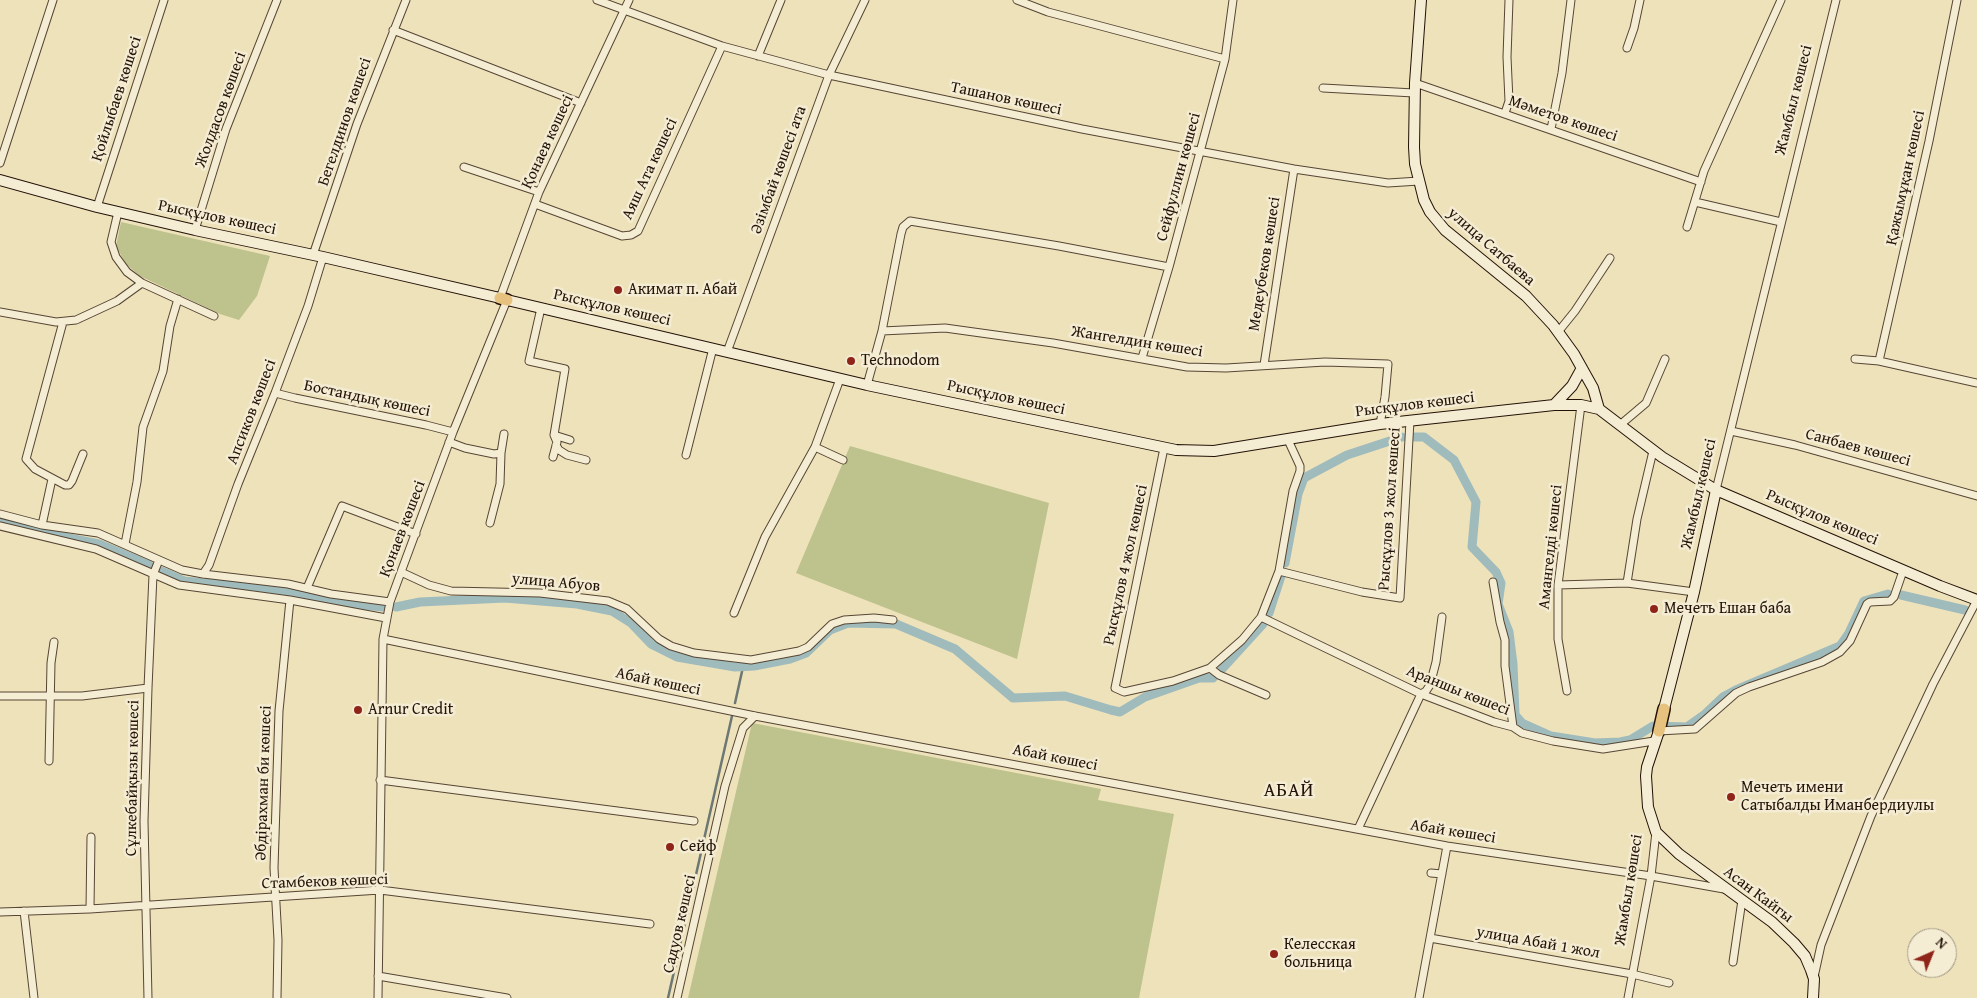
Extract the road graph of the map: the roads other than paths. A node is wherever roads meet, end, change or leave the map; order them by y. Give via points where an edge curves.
1 (53, 0) edge
2 (164, 0) edge
3 (277, 0) edge
4 (406, 0) edge
5 (597, 0) edge
6 (629, 0) edge
7 (781, 0) edge
8 (865, 0) edge
9 (1017, 0) edge
10 (1233, 0) edge
11 (1421, 0) edge
12 (1509, 0) edge
13 (1571, 0) edge
14 (1640, 0) edge
15 (1781, 0) edge
16 (1836, 0) edge
17 (1957, 0) edge
18 (624, 10) junction
19 (393, 30) junction
20 (722, 46) junction
21 (1627, 48) dead end
22 (758, 56) junction
23 (1225, 59) junction
24 (829, 75) junction
25 (1323, 88) dead end
26 (1414, 88) junction
27 (581, 103) junction
28 (1505, 113) junction
29 (1551, 129) junction
30 (1200, 152) junction
31 (0, 163) edge
32 (464, 167) dead end
33 (1294, 169) junction
34 (0, 180) edge
35 (1419, 181) junction
36 (1701, 182) junction
37 (539, 192) junction
38 (1695, 202) junction
39 (535, 204) junction
40 (97, 207) junction
41 (118, 212) junction
42 (1781, 222) junction
43 (1686, 227) dead end
44 (195, 230) junction
45 (318, 256) junction
46 (1610, 258) dead end
47 (1169, 267) junction
48 (142, 283) junction
49 (178, 299) junction
50 (503, 299) junction
51 (541, 308) junction
52 (0, 312) edge
53 (214, 316) dead end
54 (64, 322) junction
55 (882, 331) junction
56 (1558, 332) junction
57 (713, 348) junction
58 (727, 352) junction
59 (1142, 358) junction
60 (1665, 359) dead end
61 (1855, 359) dead end
62 (1879, 361) junction
63 (1264, 365) junction
64 (1582, 368) junction
65 (840, 379) junction
66 (1977, 383) edge
67 (867, 385) junction
68 (275, 393) junction
69 (1554, 405) junction
70 (1581, 405) junction
71 (1599, 409) junction
72 (1410, 421) junction
73 (1380, 424) junction
74 (1620, 425) junction
75 (1731, 431) junction
76 (453, 432) junction
77 (504, 434) dead end
78 (554, 436) junction
79 (570, 440) dead end
80 (1288, 440) junction
81 (449, 442) junction
82 (556, 445) junction
83 (815, 447) junction
84 (1164, 448) junction
85 (1654, 451) junction
86 (501, 453) junction
87 (82, 454) dead end
88 (686, 455) dead end
89 (553, 457) dead end
90 (586, 460) dead end
91 (843, 460) dead end
92 (52, 479) junction
93 (1716, 490) junction
94 (1977, 496) edge
95 (0, 514) edge
96 (490, 523) dead end
97 (42, 525) junction
98 (0, 526) edge
99 (416, 534) junction
100 (125, 544) junction
101 (159, 560) junction
102 (1903, 570) junction
103 (1279, 571) junction
104 (401, 572) junction
105 (153, 574) junction
106 (203, 574) junction
107 (1494, 582) dead end
108 (1626, 583) junction
109 (1558, 585) junction
110 (307, 588) junction
111 (1694, 592) junction
112 (290, 600) junction
113 (1977, 600) edge
114 (390, 602) junction
115 (734, 613) dead end
116 (1442, 616) dead end
117 (1261, 617) junction
118 (386, 618) junction
119 (893, 620) dead end
120 (383, 639) junction
121 (54, 642) dead end
122 (1210, 668) junction
123 (148, 688) junction
124 (1567, 691) dead end
125 (1421, 694) junction
126 (1266, 695) dead end
127 (0, 696) edge
128 (51, 697) junction
129 (1664, 709) joint
130 (755, 716) junction
131 (1513, 727) junction
132 (1657, 734) junction
133 (49, 761) dead end
134 (380, 780) junction
135 (694, 821) dead end
136 (1358, 829) junction
137 (1656, 832) junction
138 (91, 837) dead end
139 (1447, 846) junction
140 (1431, 873) dead end
141 (1442, 874) junction
142 (1651, 876) junction
143 (1726, 889) junction
144 (380, 890) junction
145 (276, 897) junction
146 (1742, 900) junction
147 (145, 906) junction
148 (90, 909) junction
149 (24, 911) junction
150 (0, 912) edge
151 (650, 924) dead end
152 (1430, 938) junction
153 (1733, 962) dead end
154 (1632, 974) junction
155 (378, 976) junction
156 (1814, 979) junction
157 (1669, 982) dead end
158 (34, 998) edge
159 (148, 998) edge
160 (277, 998) edge
161 (378, 998) edge
162 (507, 998) edge
163 (677, 998) edge
164 (1419, 998) edge
165 (1628, 998) edge
166 (1813, 998) edge

1 - 31 street
2 - 40 street, Қойлыбаев көшесі
3 - 44 street, Жолдасов көшесі via 226,129
4 - 19 street, Бегелдинов көшесі
5 - 18 street, Ташанов көшесі
6 - 18 street, Қонаев көшесі
7 - 22 street
8 - 24 street, Әзімбай көшесі ата
9 - 23 street via 1048,12
10 - 23 street, Сейфуллин көшесі
11 - 26 main road, улица Сатбаева
12 - 28 street via 1509,100
13 - 29 street
14 - 21 street
15 - 36 street
16 - 42 street, Жамбыл көшесі
17 - 62 street, Қажымұқан көшесі
18 - 20 street, Ташанов көшесі
18 - 27 street, Қонаев көшесі
19 - 27 street
19 - 45 street, Бегелдинов көшесі via 357,124
20 - 22 street, Ташанов көшесі
20 - 39 street, Аяш Ата көшесі via 638,231 622,236
22 - 24 street, Ташанов көшесі
23 - 30 street, Сейфуллин көшесі
24 - 30 street, Ташанов көшесі
24 - 58 street, Әзімбай көшесі ата
25 - 26 street, Мәметов көшесі
26 - 28 street, Мәметов көшесі
26 - 35 main road, улица Сатбаева via 1414,148
27 - 37 street, Қонаев көшесі
28 - 29 street, Мәметов көшесі
29 - 36 street, Мәметов көшесі
30 - 33 street, Ташанов көшесі
30 - 47 street, Сейфуллин көшесі
32 - 37 street
33 - 35 street, Ташанов көшесі via 1388,183
33 - 63 street, Медеубеков көшесі
34 - 40 main road, Рысқұлов көшесі
35 - 56 main road, улица Сатбаева via 1430,212 1444,230 1526,296
36 - 38 street
37 - 39 street, Қонаев көшесі
38 - 42 street
38 - 43 street
39 - 50 street, Қонаев көшесі
40 - 41 main road, Рысқұлов көшесі
41 - 44 main road, Рысқұлов көшесі
41 - 48 street via 112,235 113,249 127,272
42 - 75 street, Жамбыл көшесі
44 - 45 main road, Рысқұлов көшесі
45 - 50 main road, Рысқұлов көшесі
45 - 68 street, Апсиков көшесі via 308,306
46 - 56 street
47 - 55 street via 910,221 901,234
47 - 59 street, Сейфуллин көшесі
48 - 49 street
48 - 54 street via 104,308
49 - 53 street
49 - 100 street via 163,371 143,428
50 - 51 main road, Рысқұлов көшесі
50 - 76 street, Қонаев көшесі
51 - 57 main road, Рысқұлов көшесі
51 - 78 street via 529,361 565,369
52 - 54 street
54 - 92 street via 26,457 29,464
55 - 59 street, Жангелдин көшесі via 945,328
55 - 67 street
56 - 64 main road, улица Сатбаева
57 - 58 main road, Рысқұлов көшесі
57 - 88 street
58 - 65 main road, Рысқұлов көшесі
59 - 63 street, Жангелдин көшесі via 1187,367
60 - 74 street via 1646,403
61 - 62 street
62 - 66 street
63 - 73 street, Жангелдин көшесі via 1325,362 1388,364
64 - 69 main road via 1572,386
64 - 71 main road, улица Сатбаева via 1593,388
65 - 67 main road, Рысқұлов көшесі
65 - 83 street
67 - 84 main road, Рысқұлов көшесі
68 - 76 street, Бостандық көшесі
68 - 106 street, Апсиков көшесі
69 - 70 main road, Рысқұлов көшесі
69 - 72 main road, Рысқұлов көшесі
70 - 71 main road, Рысқұлов көшесі
70 - 109 street, Амангелді көшесі
71 - 74 main road, Рысқұлов көшесі
72 - 73 main road, Рысқұлов көшесі
72 - 103 street, Рысқұлов 3 жол көшесі via 1400,598
73 - 80 main road, Рысқұлов көшесі
74 - 85 main road, Рысқұлов көшесі
75 - 93 street, Жамбыл көшесі
75 - 94 street, Санбаев көшесі via 1795,445
76 - 81 street, Қонаев көшесі
77 - 86 street
78 - 79 street
78 - 82 street
80 - 84 main road, Рысқұлов көшесі via 1214,451
80 - 103 street via 1300,471 1293,491
81 - 86 street via 474,450
81 - 99 street, Қонаев көшесі
82 - 89 street
82 - 90 street via 567,455
83 - 91 street
83 - 115 street via 765,537
84 - 122 street, Рысқұлов 4 жол көшесі via 1115,688 1124,692 1134,690
85 - 93 main road, Рысқұлов көшесі
85 - 108 street via 1637,519
86 - 96 street via 500,484
87 - 92 street via 69,485
92 - 97 street
93 - 102 main road, Рысқұлов көшесі
93 - 111 main road, Жамбыл көшесі
95 - 97 street
97 - 100 street via 98,533
98 - 105 street via 96,549
99 - 104 street, Қонаев көшесі
99 - 110 street via 342,506
100 - 101 street
101 - 105 street, Сұлкебайқызы көшесі
101 - 106 street via 182,570
102 - 113 main road, Рысқұлов көшесі
102 - 132 street, Араншы көшесі via 1894,597 1890,601 1867,604 1850,641 1840,652 1822,662 1736,693 1695,729
103 - 117 street
104 - 114 street, Қонаев көшесі
104 - 119 street, улица Абуов via 452,591 540,593 608,601 627,609 659,640 678,648 751,660 800,651 832,624 844,620
105 - 112 street via 179,585
105 - 123 street, Сұлкебайқызы көшесі
106 - 110 street
107 - 131 street via 1505,640
108 - 109 street
108 - 111 street
109 - 124 street, Амангелді көшесі via 1558,639
110 - 114 street
111 - 129 main road, Жамбыл көшесі
112 - 118 street
112 - 145 street, Әбдірахман би көшесі via 279,711
113 - 156 street via 1870,816 1821,945
114 - 118 street, Қонаев көшесі
116 - 125 street via 1434,673 1426,691
117 - 122 street via 1242,640
117 - 125 street, Араншы көшесі
118 - 120 street, Қонаев көшесі
120 - 130 street, Абай көшесі
120 - 134 street, Қонаев көшесі
121 - 128 street
122 - 126 street
123 - 128 street
123 - 147 street, Сұлкебайқызы көшесі
125 - 131 street, Араншы көшесі
125 - 136 street
127 - 128 street
128 - 133 street
129 - 132 main road, Жамбыл көшесі
130 - 136 street, Абай көшесі
130 - 163 street, Садуов көшесі via 743,728 725,786
131 - 132 street, Араншы көшесі via 1537,738 1592,749 1614,748
132 - 137 main road, Жамбыл көшесі via 1646,782 1648,807
134 - 135 street
134 - 144 street, Қонаев көшесі
136 - 139 street, Абай көшесі
137 - 142 street, Жамбыл көшесі
137 - 143 main road, Асан Кайгы via 1679,854
138 - 148 street
139 - 141 street
139 - 142 street, Абай көшесі
140 - 141 street
141 - 152 street
142 - 143 street, Абай көшесі
142 - 154 street, Жамбыл көшесі
143 - 146 main road, Асан Кайгы
144 - 145 street, Стамбеков көшесі
144 - 151 street, Стамбеков көшесі
144 - 155 street, Қонаев көшесі
145 - 147 street, Стамбеков көшесі
145 - 160 street, Әбдірахман би көшесі
146 - 153 street
146 - 156 main road, Асан Кайгы via 1794,943 1809,963
147 - 148 street, Стамбеков көшесі
147 - 159 street, Сұлкебайқызы көшесі
148 - 149 street, Стамбеков көшесі
149 - 150 street, Стамбеков көшесі
149 - 158 street
152 - 154 street, улица Абай 1 жол
152 - 164 street
154 - 157 street, улица Абай 1 жол
154 - 165 street, Жамбыл көшесі
155 - 161 street, Қонаев көшесі
155 - 162 street
156 - 166 main road, Асан Кайгы

